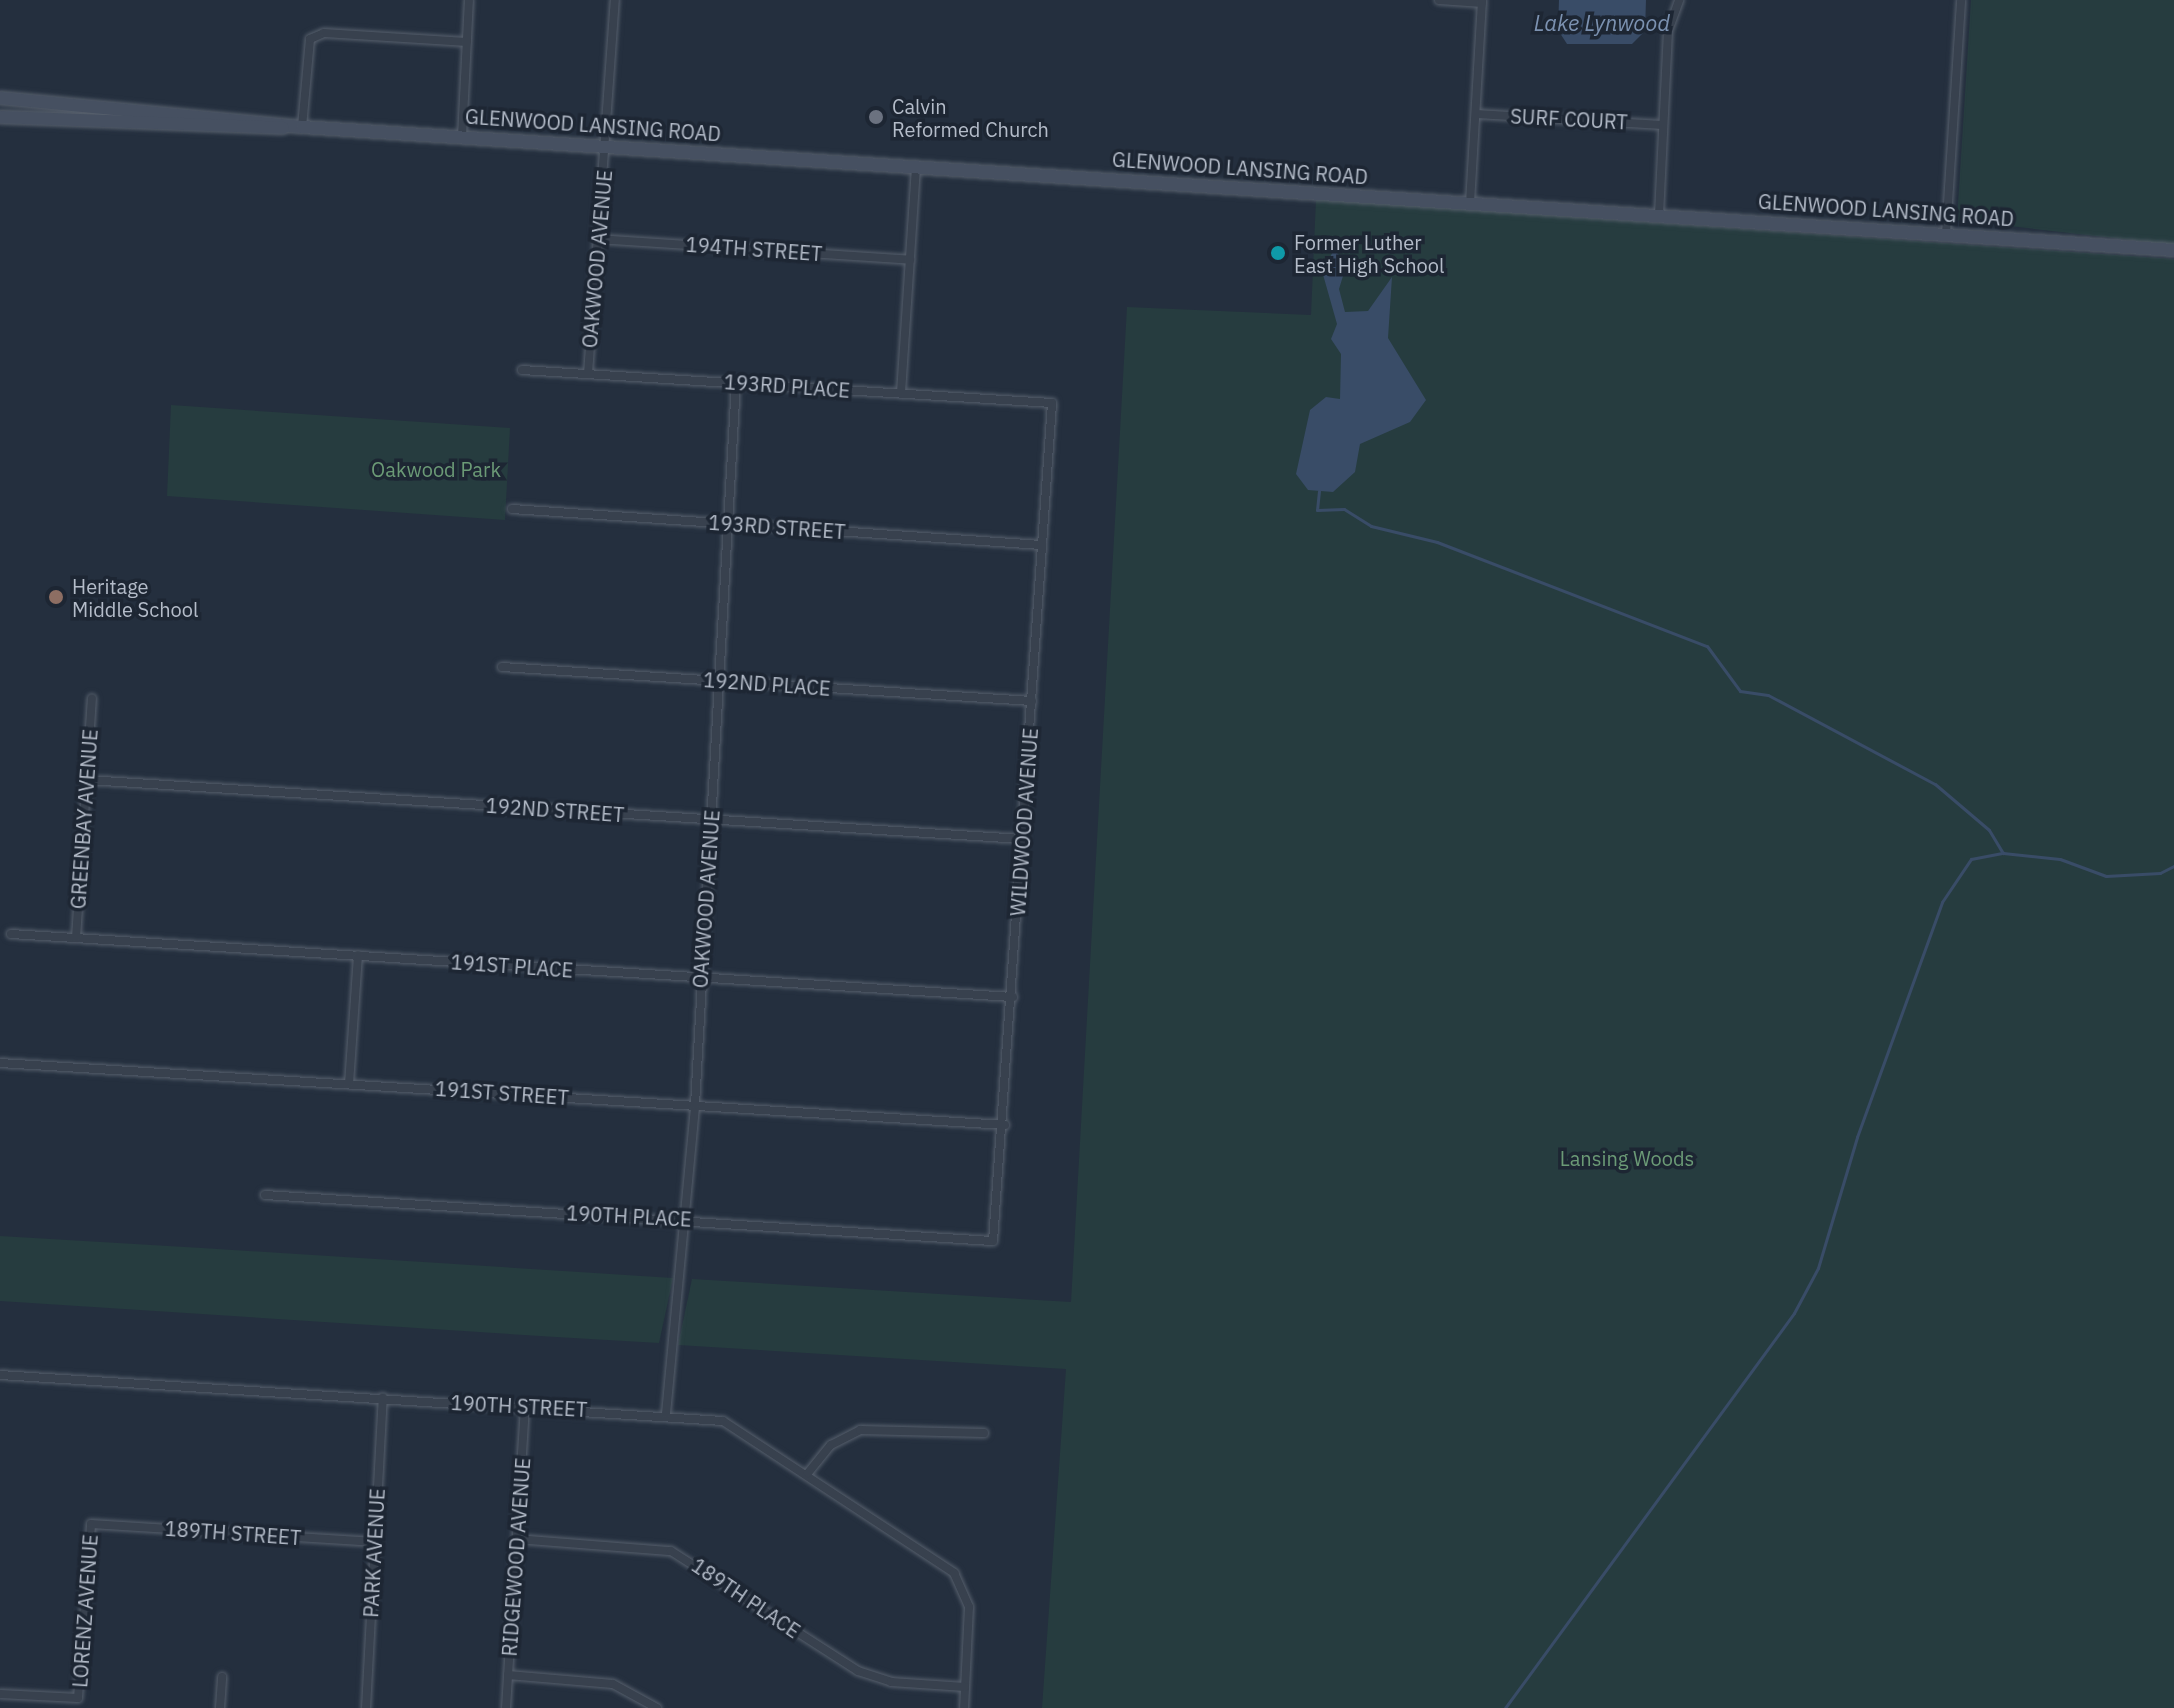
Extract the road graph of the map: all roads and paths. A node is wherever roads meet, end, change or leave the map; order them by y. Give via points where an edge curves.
1 (469, 0) edge
2 (615, 0) edge
3 (1439, 0) edge
4 (1679, 0) edge
5 (1961, 0) edge
6 (1482, 1) edge
7 (467, 42) junction
8 (0, 98) edge
9 (1476, 114) junction
10 (0, 117) edge
11 (1663, 125) junction
12 (302, 127) junction
13 (462, 137) junction
14 (607, 146) junction
15 (916, 167) junction
16 (1470, 203) junction
17 (1659, 215) junction
18 (1946, 234) junction
19 (597, 239) junction
20 (2174, 250) edge
21 (910, 260) junction
22 (522, 370) dead end
23 (588, 374) junction
24 (736, 383) junction
25 (901, 393) junction
26 (1052, 403) joint
27 (512, 509) dead end
28 (729, 524) junction
29 (1042, 545) junction
30 (502, 667) dead end
31 (720, 681) junction
32 (92, 699) dead end
33 (1032, 701) junction
34 (87, 780) junction
35 (712, 821) junction
36 (1023, 839) junction
37 (11, 934) dead end
38 (76, 938) junction
39 (358, 955) junction
40 (700, 979) junction
41 (1013, 997) junction
42 (0, 1063) edge
43 (349, 1084) junction
44 (695, 1105) junction
45 (1005, 1125) junction
46 (265, 1195) dead end
47 (685, 1220) junction
48 (993, 1241) joint
49 (0, 1375) edge
50 (383, 1397) junction
51 (525, 1406) junction
52 (666, 1414) junction
53 (984, 1433) dead end
54 (808, 1473) junction
55 (91, 1524) joint
56 (517, 1539) junction
57 (375, 1542) junction
58 (508, 1675) junction
59 (222, 1677) dead end
60 (965, 1687) junction
61 (0, 1694) edge
62 (220, 1708) edge
63 (366, 1708) edge
64 (506, 1708) edge
65 (657, 1708) edge
66 (964, 1708) edge

1 - 7 street
2 - 14 street, OAKWOOD AVENUE
3 - 6 street
4 - 11 street via 1668,31
5 - 18 street
6 - 9 street
7 - 12 street via 324,33 307,48
7 - 13 street
8 - 12 main road, GLENWOOD LANSING ROAD
9 - 11 street, SURF COURT
9 - 16 street
10 - 12 main road, GLENWOOD LANSING ROAD via 249,131
11 - 17 street
12 - 13 main road, GLENWOOD LANSING ROAD
13 - 14 main road, GLENWOOD LANSING ROAD
14 - 15 main road, GLENWOOD LANSING ROAD
14 - 19 street, OAKWOOD AVENUE
15 - 16 main road, GLENWOOD LANSING ROAD
15 - 21 street
16 - 17 main road, GLENWOOD LANSING ROAD
17 - 18 main road, GLENWOOD LANSING ROAD
18 - 20 main road, GLENWOOD LANSING ROAD
19 - 21 street, 194TH STREET
19 - 23 street, OAKWOOD AVENUE
21 - 25 street
22 - 23 street, 193RD PLACE
23 - 24 street, 193RD PLACE
24 - 25 street, 193RD PLACE
24 - 28 street, OAKWOOD AVENUE
25 - 26 street, 193RD PLACE
26 - 29 street, WILDWOOD AVENUE
27 - 28 street, 193RD STREET
28 - 29 street, 193RD STREET
28 - 31 street, OAKWOOD AVENUE
29 - 33 street, WILDWOOD AVENUE
30 - 31 street, 192ND PLACE
31 - 33 street, 192ND PLACE
31 - 35 street, OAKWOOD AVENUE
32 - 34 street, GREENBAY AVENUE
33 - 36 street, WILDWOOD AVENUE
34 - 35 street, 192ND STREET
34 - 38 street, GREENBAY AVENUE
35 - 36 street, 192ND STREET
35 - 40 street, OAKWOOD AVENUE
36 - 41 street, WILDWOOD AVENUE
37 - 38 street, 191ST PLACE
38 - 39 street, 191ST PLACE
39 - 40 street, 191ST PLACE
39 - 43 street
40 - 41 street, 191ST PLACE
40 - 44 street, OAKWOOD AVENUE
41 - 45 street, WILDWOOD AVENUE
42 - 43 street, 191ST STREET
43 - 44 street, 191ST STREET
44 - 45 street, 191ST STREET
44 - 47 street, OAKWOOD AVENUE
45 - 48 street, WILDWOOD AVENUE
46 - 47 street, 190TH PLACE
47 - 48 street, 190TH PLACE
47 - 52 street, OAKWOOD AVENUE
49 - 50 street, 190TH STREET
50 - 51 street, 190TH STREET
50 - 57 street, PARK AVENUE
51 - 52 street, 190TH STREET
51 - 56 street, RIDGEWOOD AVENUE
52 - 54 street, 190TH STREET via 734,1426
53 - 54 street via 860,1430 831,1445
54 - 60 street, 190TH STREET via 946,1565 969,1607
55 - 57 street, 189TH STREET
55 - 61 street, LORENZ AVENUE via 78,1698
56 - 58 street, RIDGEWOOD AVENUE
56 - 60 street, 189TH PLACE via 671,1551 858,1671 891,1682
57 - 63 street, PARK AVENUE
58 - 64 street, RIDGEWOOD AVENUE
58 - 65 street via 613,1684
59 - 62 street
60 - 66 street

